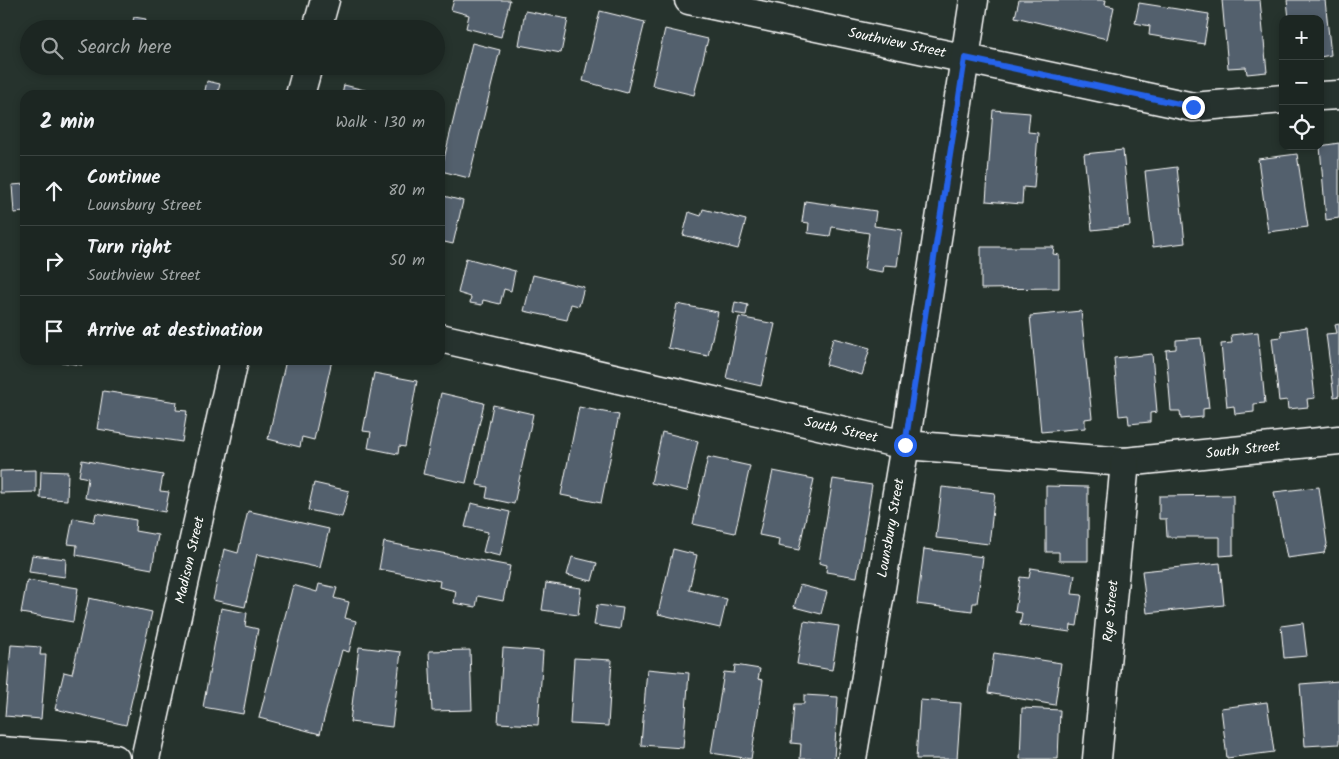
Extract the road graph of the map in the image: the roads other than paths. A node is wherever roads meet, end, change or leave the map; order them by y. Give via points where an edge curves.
1 (325, 0) edge
2 (689, 0) edge
3 (974, 0) edge
4 (319, 20) edge
5 (965, 58) junction
6 (306, 75) edge
7 (301, 90) edge
8 (1339, 94) edge
9 (1324, 96) edge
10 (1279, 99) edge
11 (445, 339) edge
12 (233, 365) edge
13 (1339, 440) edge
14 (905, 445) junction
15 (1125, 462) junction
16 (0, 751) edge
17 (115, 759) edge
18 (145, 759) edge
19 (852, 759) edge
20 (1096, 759) edge

1 - 4 street
2 - 5 street, Southview Street
3 - 5 street, Lounsbury Street
5 - 10 street, Southview Street via 1193,107
5 - 14 street, Lounsbury Street
6 - 7 street
8 - 9 street
11 - 14 street, South Street
12 - 18 street, Madison Street
13 - 15 street, South Street
14 - 15 street, South Street
14 - 19 street, Lounsbury Street
15 - 20 street, Rye Street
16 - 17 street

